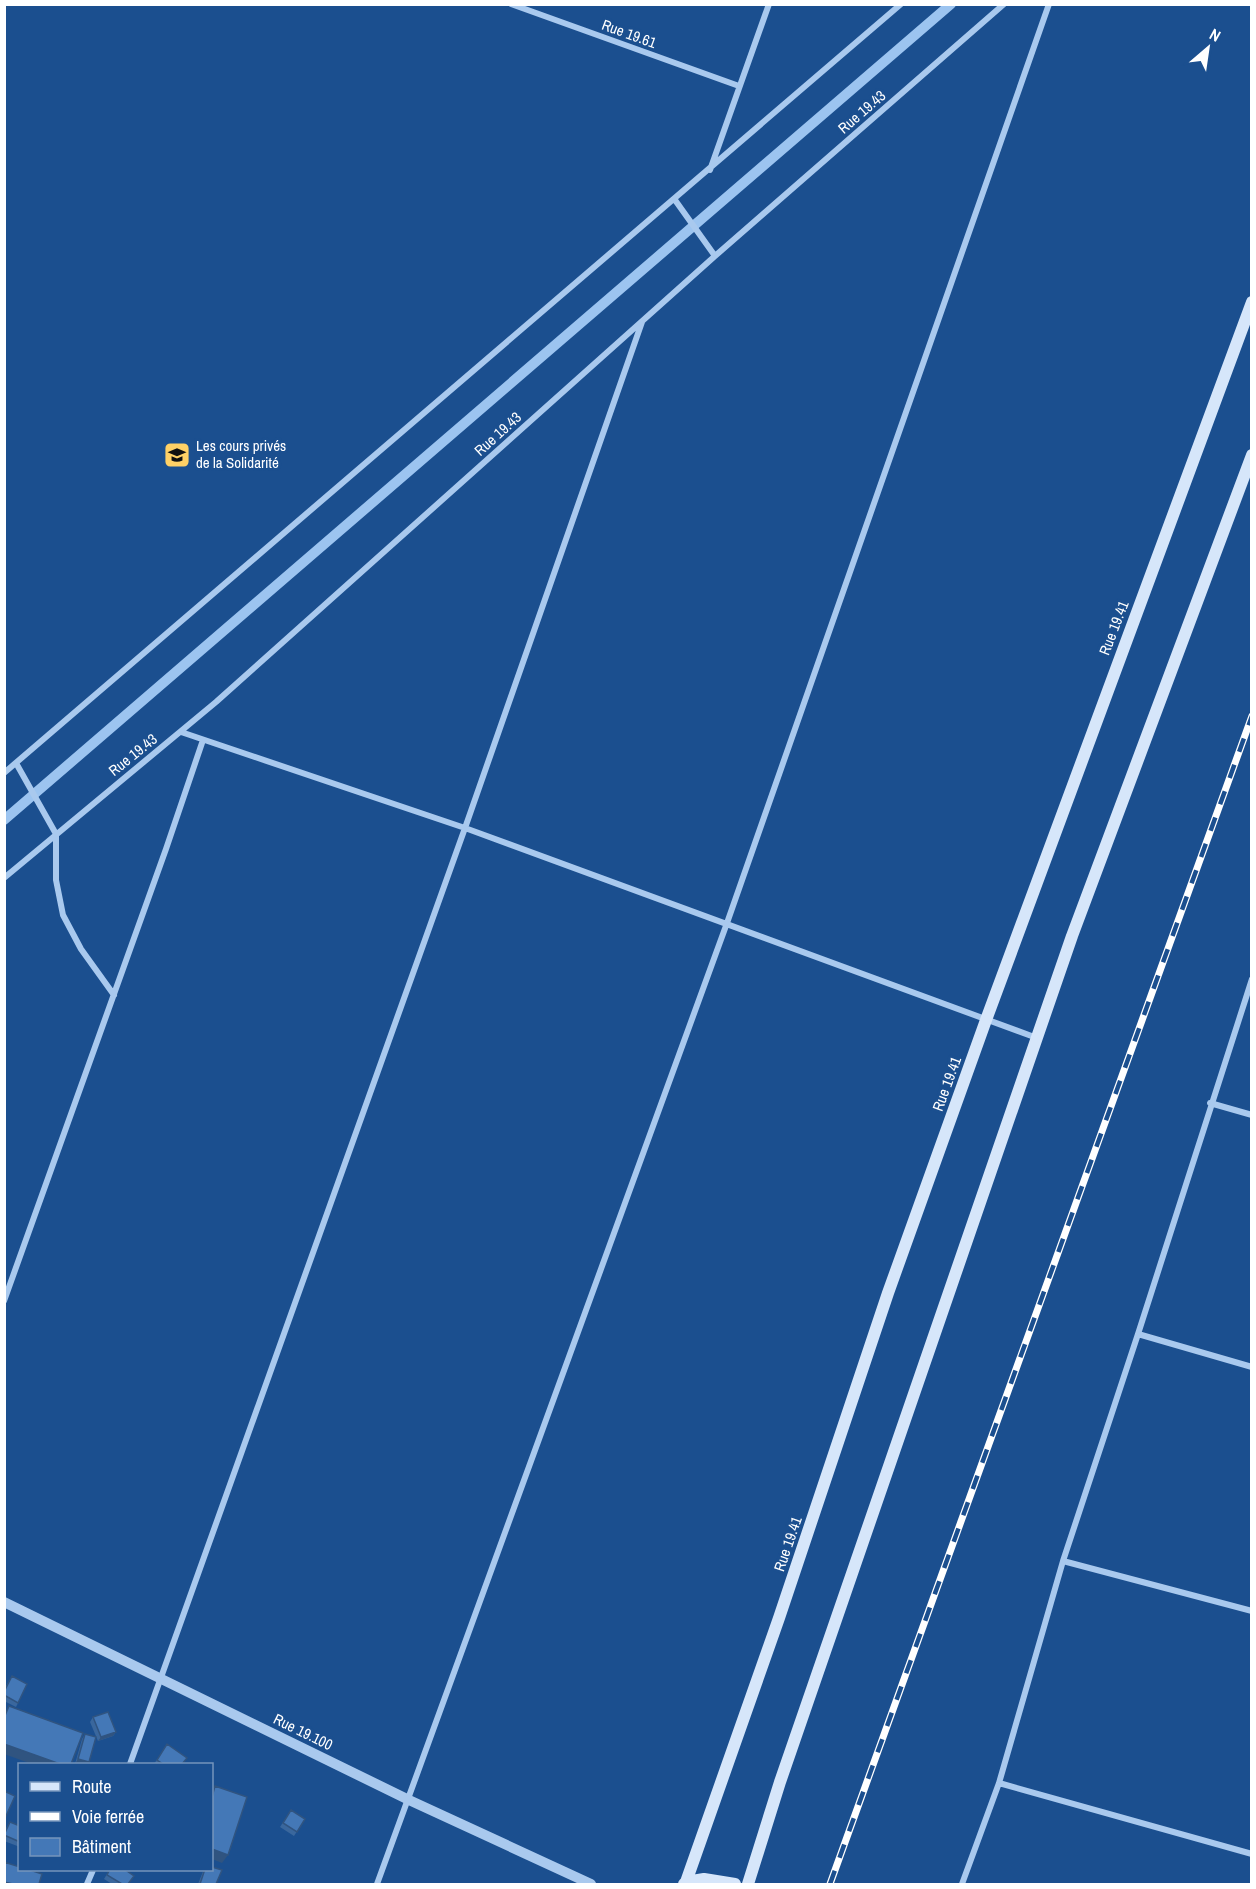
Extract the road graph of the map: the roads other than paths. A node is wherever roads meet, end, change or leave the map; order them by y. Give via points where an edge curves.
1 (511, 4) edge
2 (769, 4) edge
3 (901, 4) edge
4 (1004, 4) edge
5 (1049, 4) edge
6 (739, 86) junction
7 (710, 171) junction
8 (675, 200) junction
9 (715, 256) junction
10 (1251, 302) edge
11 (642, 322) junction
12 (1251, 454) edge
13 (180, 732) junction
14 (202, 740) junction
15 (16, 763) junction
16 (4, 773) edge
17 (465, 828) junction
18 (56, 834) junction
19 (4, 878) edge
20 (727, 923) junction
21 (1251, 979) edge
22 (114, 995) junction
23 (986, 1020) junction
24 (1037, 1038) junction
25 (1210, 1103) junction
26 (1251, 1115) edge
27 (4, 1301) edge
28 (1138, 1334) junction
29 (1251, 1367) edge
30 (1063, 1561) junction
31 (4, 1602) edge
32 (1251, 1611) edge
33 (161, 1679) junction
34 (130, 1763) edge
35 (999, 1783) junction
36 (408, 1800) junction
37 (1251, 1854) edge
38 (685, 1883) edge
39 (377, 1884) edge
40 (591, 1884) edge
41 (735, 1884) edge
42 (748, 1884) edge
43 (963, 1884) edge

1 - 6 street, Rue 19.61
2 - 6 street
3 - 7 street
4 - 9 street, Rue 19.43
5 - 20 street
6 - 7 street
7 - 8 street
8 - 9 street
8 - 15 street
9 - 11 street, Rue 19.43
10 - 23 main road, Rue 19.41
11 - 13 street, Rue 19.43
11 - 17 street
12 - 24 main road
13 - 14 street
13 - 18 street, Rue 19.43
14 - 17 street
14 - 22 street
15 - 16 street
15 - 18 street
17 - 20 street
17 - 33 street
18 - 19 street, Rue 19.43
18 - 22 street via 56,880 63,915 81,949
20 - 23 street
20 - 36 street
21 - 25 street
22 - 27 street
23 - 24 street
23 - 38 main road, Rue 19.41
24 - 42 main road
25 - 26 street
25 - 28 street
28 - 29 street
28 - 30 street
30 - 32 street
30 - 35 street
31 - 33 street, Rue 19.100
33 - 34 street
33 - 36 street, Rue 19.100
35 - 37 street
35 - 43 street
36 - 39 street
36 - 40 street, Rue 19.100
38 - 41 main road via 704,1879

